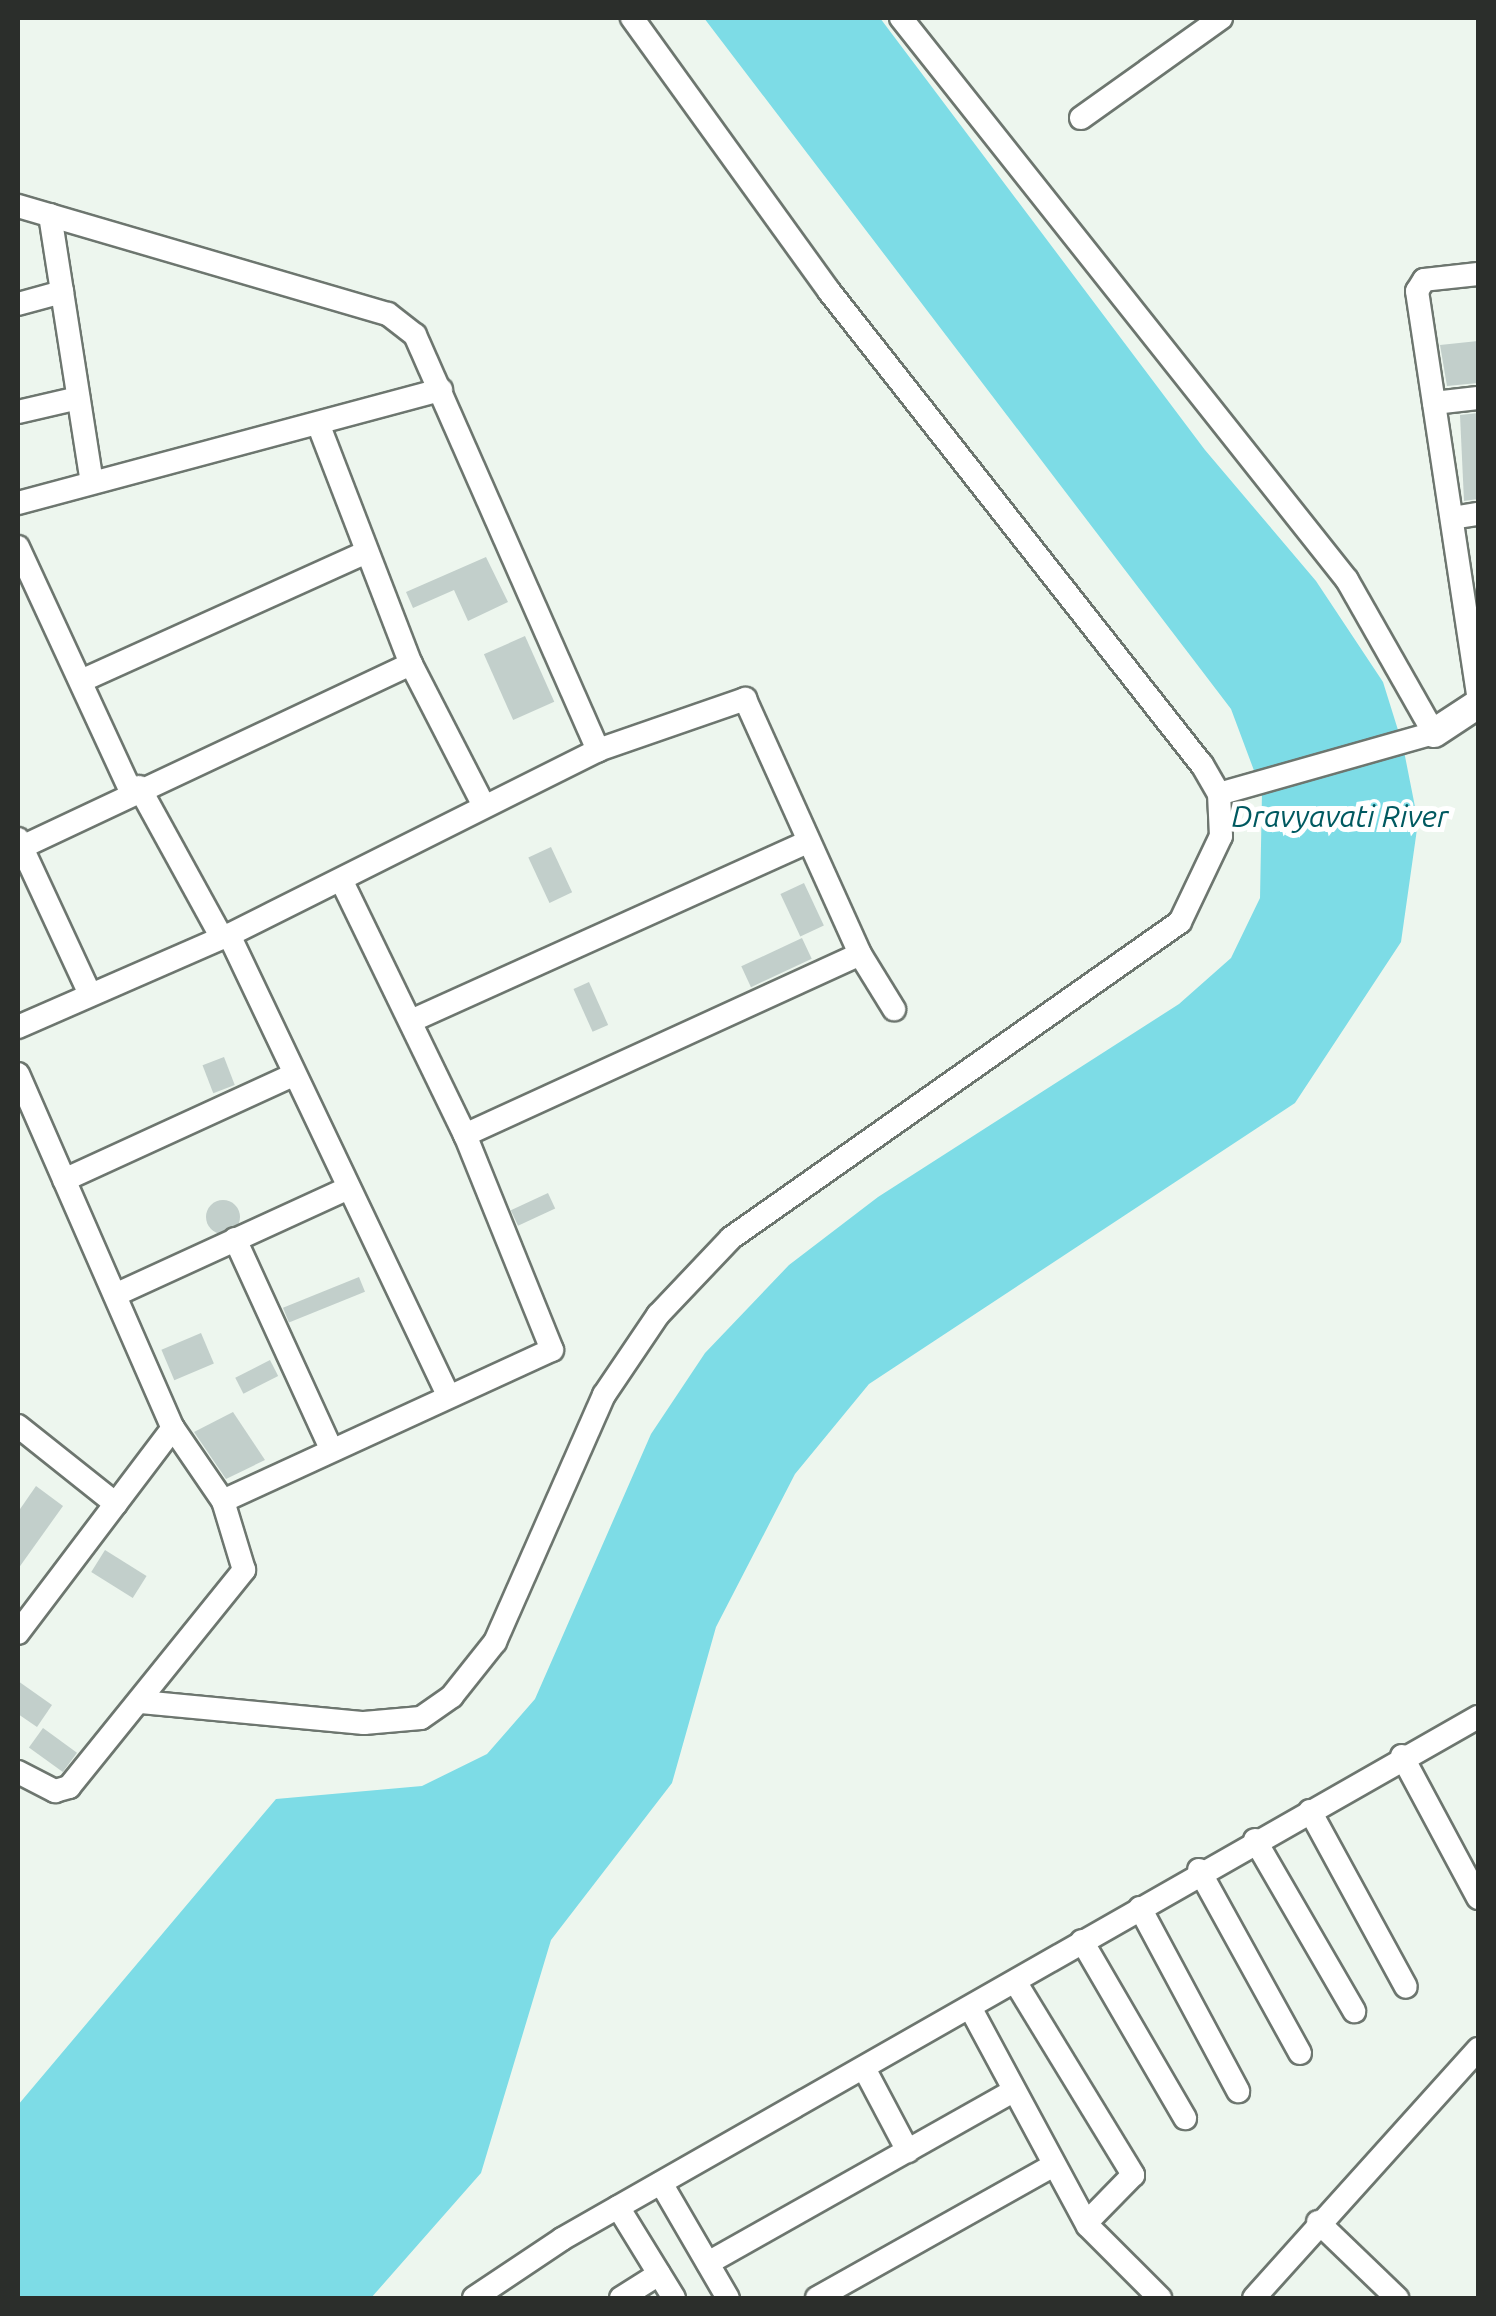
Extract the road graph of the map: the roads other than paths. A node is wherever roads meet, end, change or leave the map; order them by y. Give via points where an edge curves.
1 (632, 18) edge
2 (901, 18) edge
3 (1221, 18) edge
4 (1081, 118) dead end
5 (18, 206) edge
6 (50, 216) junction
7 (1478, 274) edge
8 (62, 292) junction
9 (18, 304) edge
10 (441, 390) junction
11 (78, 398) junction
12 (1478, 398) edge
13 (1434, 403) junction
14 (18, 412) edge
15 (319, 426) junction
16 (91, 478) junction
17 (18, 502) edge
18 (1478, 514) edge
19 (1452, 518) junction
20 (18, 547) edge
21 (365, 553) junction
22 (412, 664) junction
23 (81, 681) junction
24 (1478, 695) edge
25 (1478, 704) edge
26 (1434, 733) junction
27 (1478, 733) edge
28 (598, 750) junction
29 (135, 789) junction
30 (1219, 794) junction
31 (484, 806) junction
32 (807, 842) junction
33 (20, 843) edge
34 (344, 884) junction
35 (226, 936) junction
36 (860, 954) junction
37 (88, 990) junction
38 (894, 1009) dead end
39 (411, 1021) junction
40 (18, 1027) edge
41 (18, 1074) edge
42 (293, 1075) junction
43 (465, 1134) junction
44 (64, 1180) junction
45 (348, 1189) junction
46 (235, 1240) junction
47 (115, 1295) junction
48 (448, 1395) junction
49 (18, 1426) edge
50 (173, 1428) junction
51 (332, 1449) junction
52 (223, 1502) junction
53 (116, 1504) junction
54 (22, 1619) edge
55 (141, 1702) junction
56 (1473, 1719) edge
57 (1478, 1744) edge
58 (1402, 1756) junction
59 (18, 1772) edge
60 (1310, 1810) junction
61 (1255, 1840) junction
62 (1199, 1870) junction
63 (1478, 1898) edge
64 (1140, 1908) junction
65 (1082, 1941) junction
66 (1016, 1983) junction
67 (1406, 1987) dead end
68 (972, 2011) junction
69 (1354, 2012) dead end
70 (1478, 2049) edge
71 (1300, 2053) dead end
72 (864, 2068) junction
73 (1238, 2091) dead end
74 (1011, 2092) junction
75 (1185, 2118) dead end
76 (908, 2151) junction
77 (1052, 2166) junction
78 (661, 2183) junction
79 (618, 2207) junction
80 (1091, 2218) junction
81 (1318, 2222) junction
82 (708, 2263) junction
83 (659, 2274) junction
84 (474, 2298) edge
85 (621, 2298) edge
86 (674, 2298) edge
87 (728, 2298) edge
88 (818, 2298) edge
89 (1160, 2298) edge
90 (1254, 2298) edge
91 (1397, 2298) edge

1 - 30 street via 829,291
2 - 26 street via 1347,580
3 - 4 street
5 - 6 street
6 - 8 street
6 - 10 street via 388,314 415,335
7 - 13 street via 1418,284
8 - 9 street
8 - 11 street
10 - 15 street
10 - 28 street
11 - 14 street
11 - 16 street
12 - 13 street
13 - 19 street
15 - 16 street
15 - 21 street
16 - 17 street
18 - 19 street
19 - 24 street
20 - 23 street
21 - 22 street
21 - 23 street
22 - 29 street
22 - 31 street
23 - 29 street
25 - 26 street
26 - 27 street
26 - 30 street
28 - 31 street
28 - 32 street via 745,699
29 - 33 street
29 - 35 street
30 - 55 street via 1221,836 1180,922 730,1238 658,1314 604,1395 495,1642 452,1696 421,1718 364,1723
31 - 34 street
32 - 36 street
32 - 39 street
33 - 37 street
34 - 35 street
34 - 39 street
35 - 37 street
35 - 42 street
36 - 38 street
36 - 43 street
37 - 40 street
39 - 43 street
41 - 44 street
42 - 44 street
42 - 45 street
43 - 48 street via 552,1350
44 - 47 street
45 - 46 street
45 - 48 street
46 - 47 street
46 - 51 street
47 - 50 street
48 - 51 street
49 - 53 street
50 - 52 street
50 - 53 street
51 - 52 street
52 - 55 street via 244,1570
53 - 54 street
55 - 59 street via 69,1786 55,1790
56 - 57 street
56 - 58 street
58 - 60 street
58 - 63 street
60 - 61 street
60 - 67 street
61 - 62 street
61 - 69 street
62 - 64 street
62 - 71 street
64 - 65 street
64 - 73 street
65 - 66 street
65 - 75 street
66 - 68 street
66 - 80 street via 1134,2175
68 - 72 street
68 - 74 street
70 - 81 street
72 - 76 street
72 - 78 street
74 - 76 street
74 - 77 street
76 - 82 street
77 - 80 street
77 - 88 street
78 - 79 street
78 - 82 street
79 - 83 street
79 - 84 street
80 - 89 street via 1088,2226
81 - 90 street
81 - 91 street
82 - 87 street
83 - 85 street
83 - 86 street

